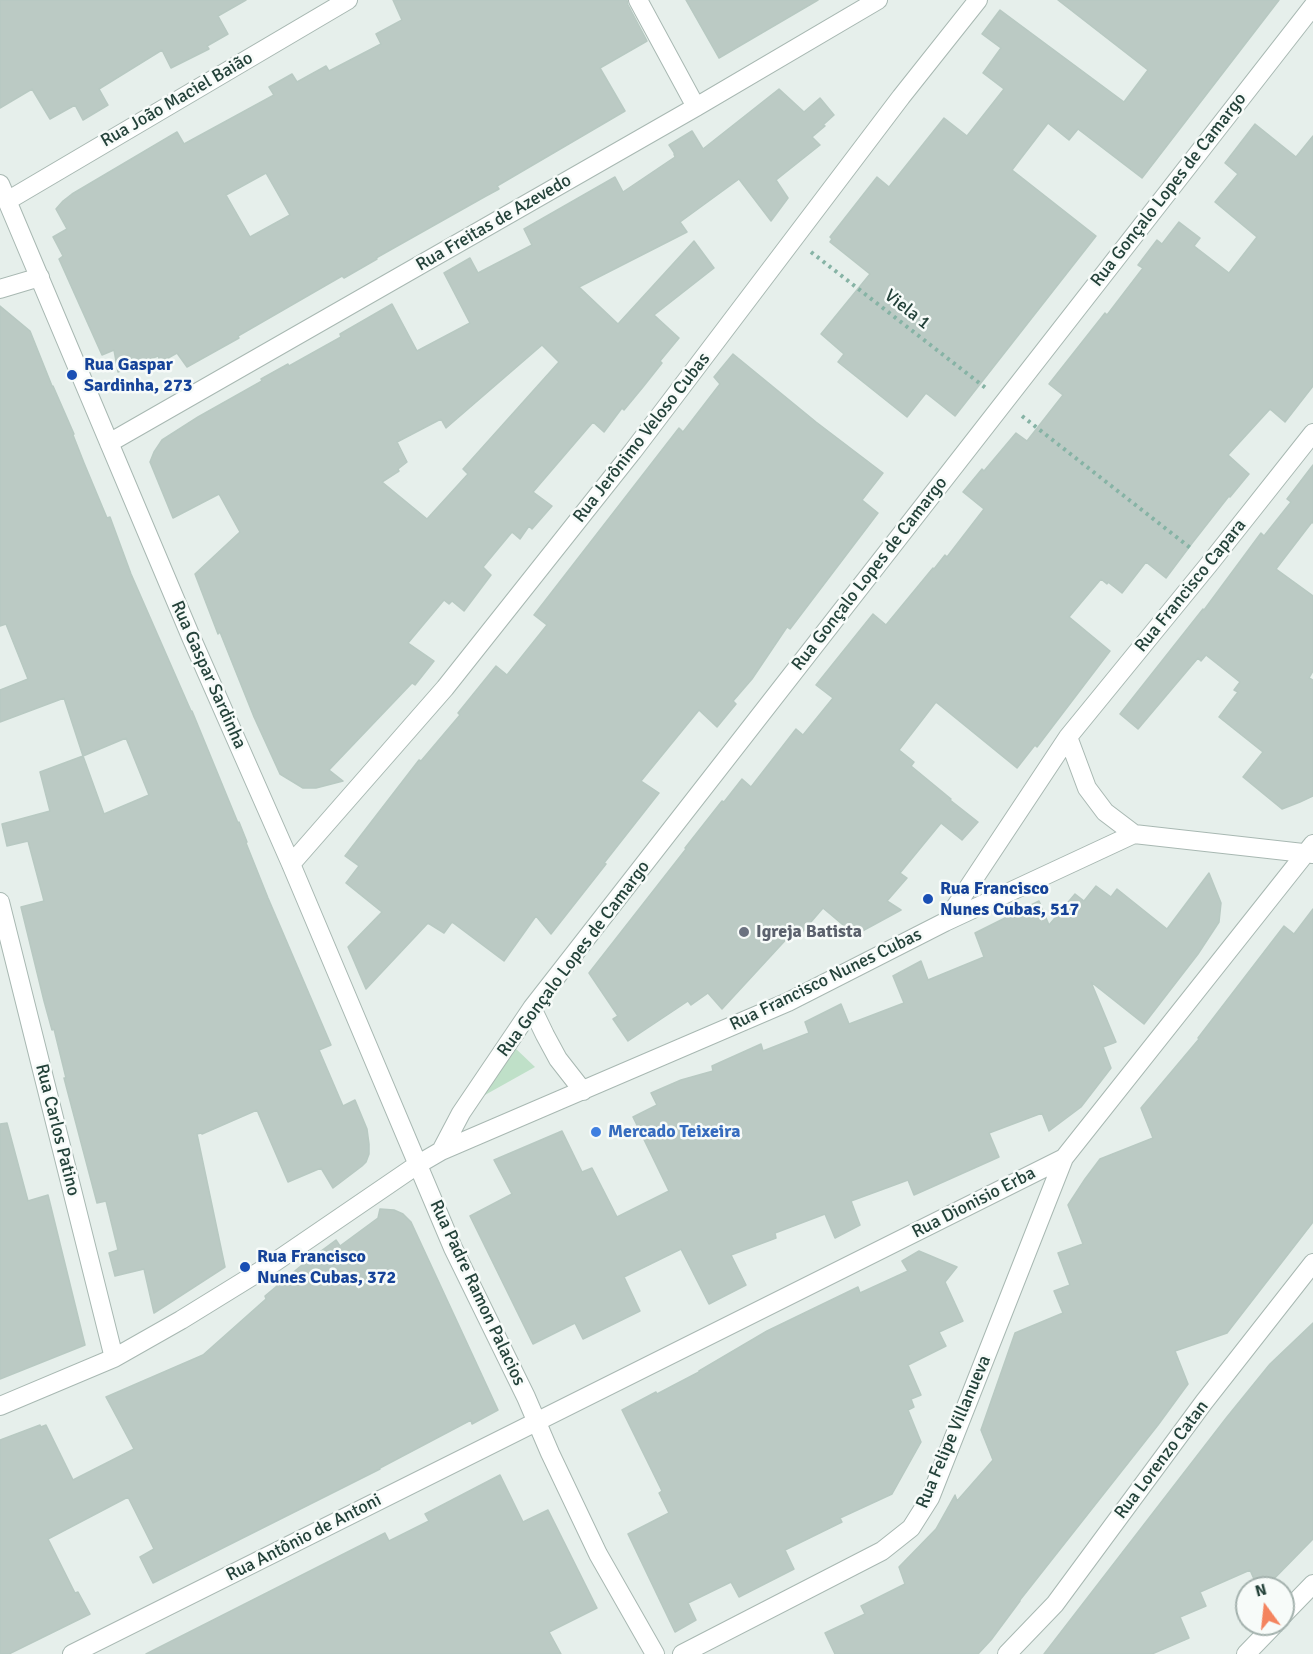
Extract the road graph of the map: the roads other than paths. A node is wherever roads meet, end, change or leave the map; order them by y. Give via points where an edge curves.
1 (348, 0) edge
2 (638, 0) edge
3 (878, 0) edge
4 (978, 0) edge
5 (1313, 6) edge
6 (696, 107) junction
7 (4, 192) edge
8 (40, 277) junction
9 (0, 289) edge
10 (1313, 433) edge
11 (109, 443) junction
12 (1068, 737) junction
13 (1134, 834) junction
14 (1311, 851) edge
15 (291, 864) junction
16 (0, 902) edge
17 (945, 922) junction
18 (532, 1008) junction
19 (583, 1091) junction
20 (441, 1151) junction
21 (1064, 1158) junction
22 (417, 1165) junction
23 (1313, 1263) edge
24 (114, 1358) junction
25 (0, 1406) edge
26 (537, 1422) junction
27 (1313, 1584) edge
28 (1295, 1603) edge
29 (1263, 1636) edge
30 (72, 1654) edge
31 (655, 1654) edge
32 (682, 1654) edge
33 (1007, 1654) edge
34 (1246, 1654) edge

1 - 7 street, Rua João Maciel Baião
2 - 6 street
3 - 6 street, Rua Freitas de Azevedo
4 - 15 street, Rua Jerônimo Veloso Cubas via 633,451 445,688
5 - 18 street, Rua Gonçalo Lopes de Camargo
6 - 11 street, Rua Freitas de Azevedo
7 - 8 street, Rua Gaspar Sardinha
8 - 9 street
8 - 11 street, Rua Gaspar Sardinha
10 - 12 street, Rua Francisco Capara
11 - 15 street, Rua Gaspar Sardinha
12 - 13 street via 1088,788 1105,812
12 - 17 street, Rua Francisco Capara
13 - 14 street
13 - 17 street, Rua Francisco Nunes Cubas
14 - 21 street, Rua Dionisio Erba
15 - 22 street, Rua Gaspar Sardinha
16 - 24 street, Rua Carlos Patino
17 - 19 street, Rua Francisco Nunes Cubas via 788,1002
18 - 19 street via 558,1059
18 - 20 street, Rua Gonçalo Lopes de Camargo via 461,1113
19 - 20 street, Rua Francisco Nunes Cubas
20 - 22 street, Rua Francisco Nunes Cubas
21 - 26 street, Rua Dionisio Erba
21 - 32 street, Rua Felipe Villanueva via 930,1498 910,1528 882,1551
22 - 24 street, Rua Francisco Nunes Cubas via 275,1262
22 - 26 street, Rua Padre Ramon Palacios
23 - 33 street, Rua Lorenzo Catan via 1054,1604
24 - 25 street, Rua Francisco Nunes Cubas
26 - 30 street, Rua Antônio de Antoni
26 - 31 street via 598,1554
27 - 28 street
29 - 34 street

